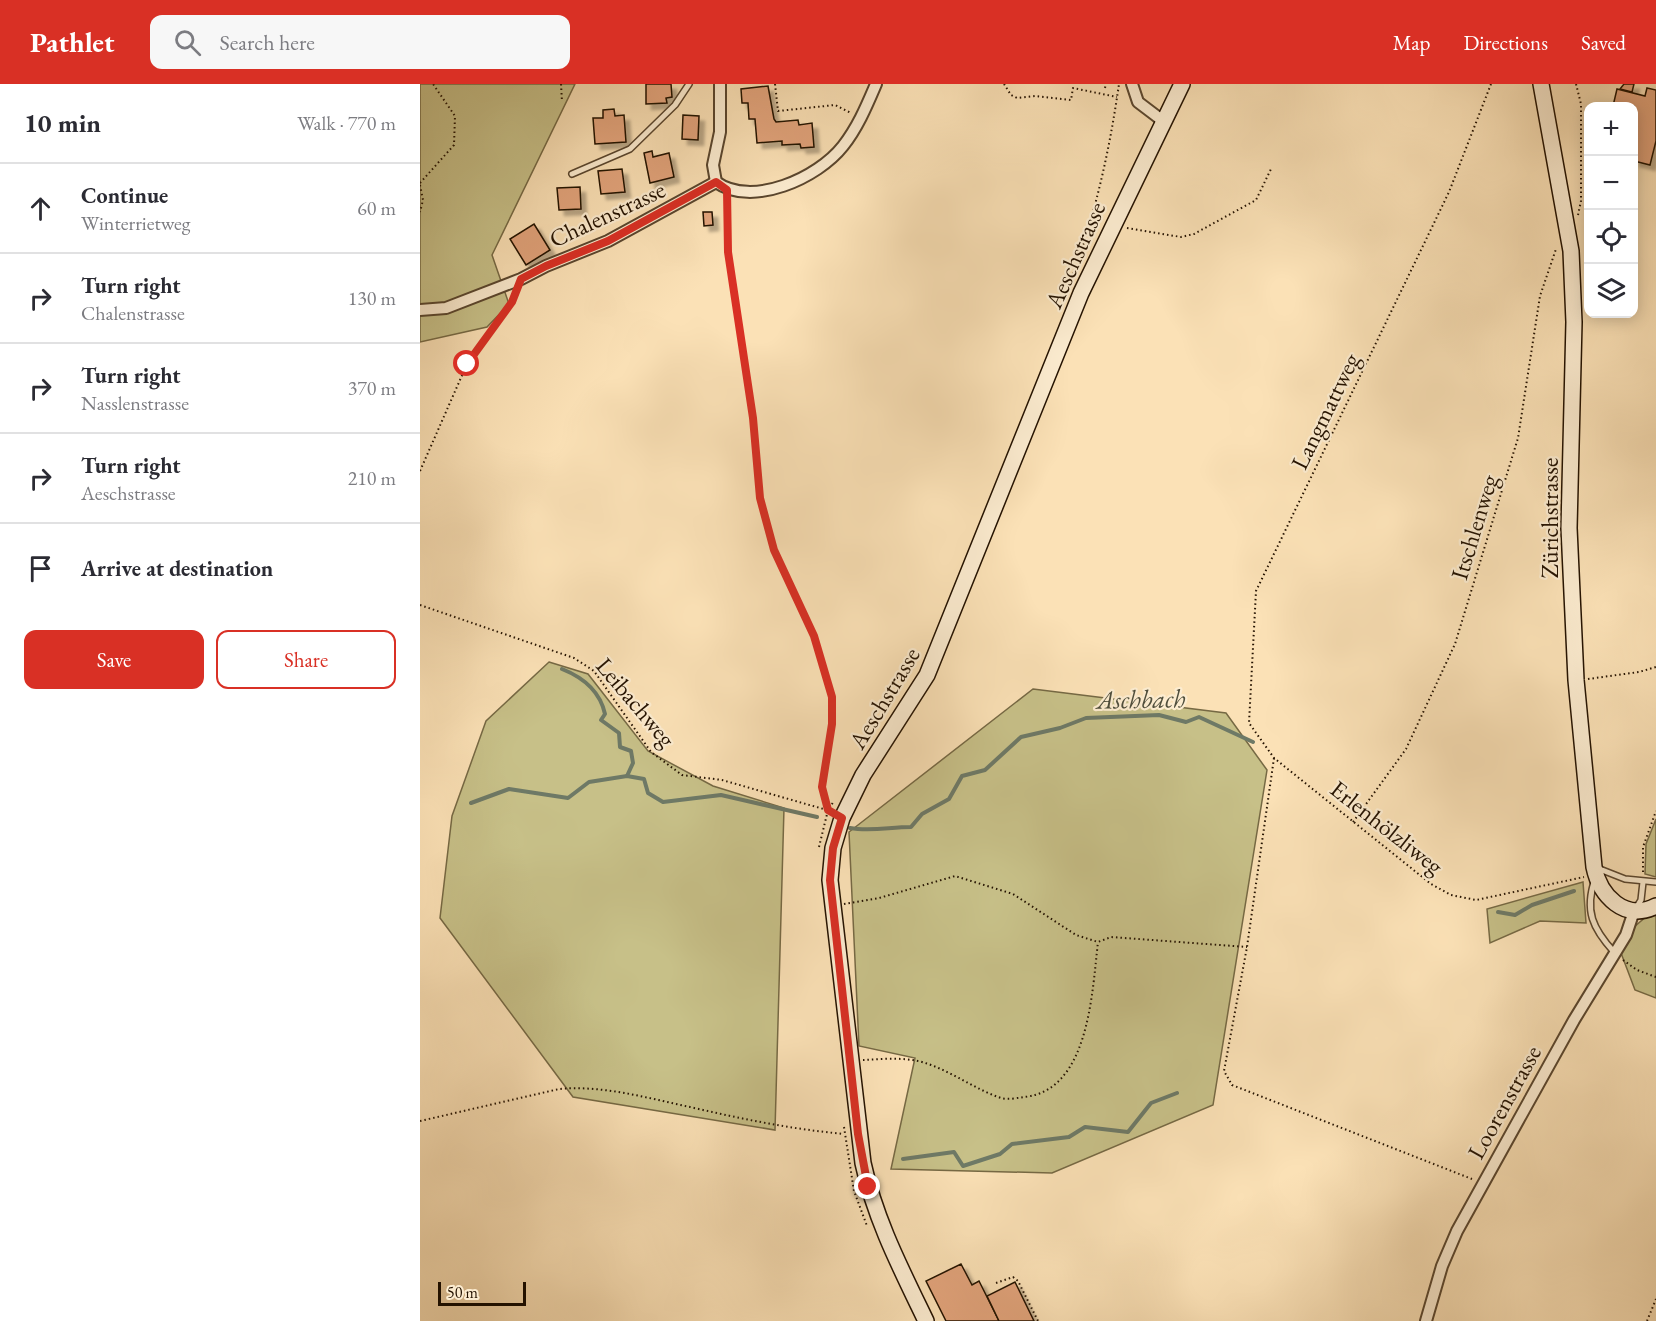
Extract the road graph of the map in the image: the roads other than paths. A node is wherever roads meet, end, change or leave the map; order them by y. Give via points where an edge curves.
1 (688, 84) edge
2 (720, 84) edge
3 (876, 84) edge
4 (1132, 84) edge
5 (1182, 84) edge
6 (1541, 84) edge
7 (1163, 121) junction
8 (572, 174) dead end
9 (716, 182) junction
10 (420, 310) edge
11 (1595, 871) junction
12 (1643, 882) junction
13 (1656, 882) edge
14 (1656, 906) edge
15 (1634, 911) junction
16 (1614, 952) junction
17 (926, 1321) edge
18 (1426, 1321) edge

1 - 8 lane via 675,105 630,149
2 - 9 street via 720,132 713,165
3 - 9 street via 843,147 810,174 778,188 756,192 727,190
4 - 7 street via 1137,102
5 - 7 main road, Aeschstrasse
6 - 11 main road, Zürichstrasse via 1570,251 1574,322 1569,528 1576,680
7 - 17 main road, Aeschstrasse via 1081,293 936,655 911,703 835,814 830,880 858,1134 868,1187 885,1236
9 - 10 street, Chalenstrasse via 608,241 521,279 446,308
11 - 12 lane
11 - 15 main road, Zürichstrasse via 1598,884 1608,897 1618,906
11 - 16 lane via 1590,914 1596,933
12 - 13 lane
12 - 15 lane via 1641,900
14 - 15 main road
15 - 16 street, Loorenstrasse via 1626,935
16 - 18 street, Loorenstrasse via 1457,1231

